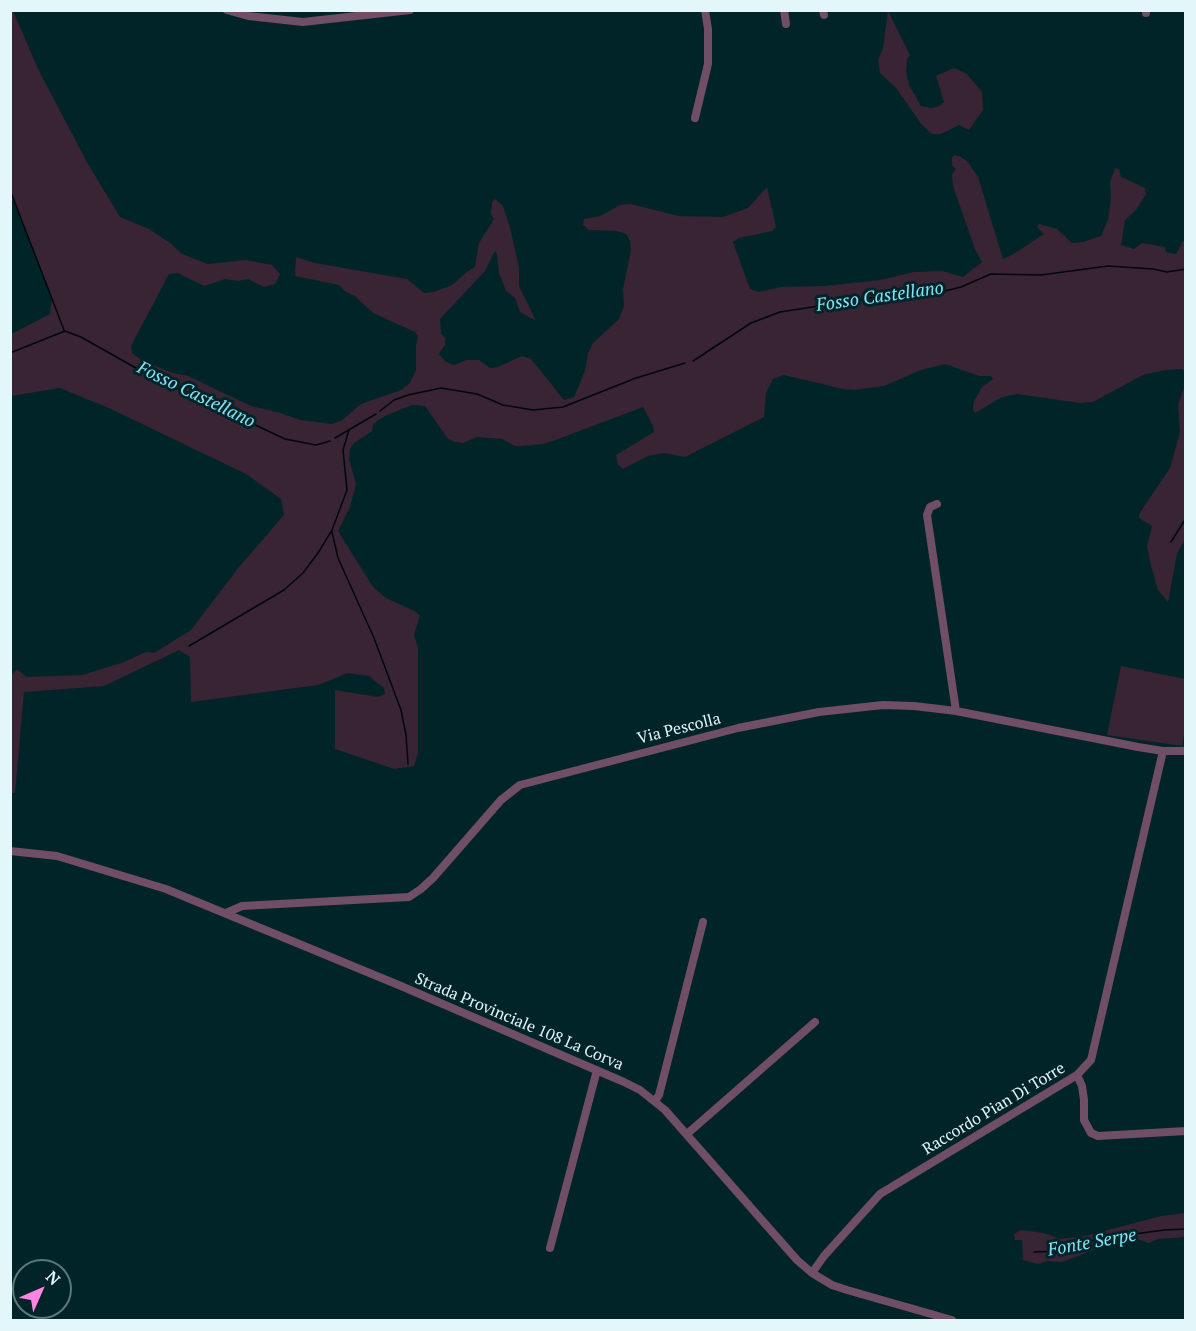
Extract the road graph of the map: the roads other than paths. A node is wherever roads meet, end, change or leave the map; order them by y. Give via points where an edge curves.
1 (227, 10) edge
2 (410, 10) edge
3 (705, 10) edge
4 (784, 10) edge
5 (786, 24) dead end
6 (695, 117) dead end
7 (937, 504) dead end
8 (956, 711) junction
9 (1163, 751) junction
10 (1185, 751) edge
11 (10, 851) edge
12 (226, 913) junction
13 (703, 922) dead end
14 (815, 1022) dead end
15 (597, 1070) junction
16 (1077, 1075) junction
17 (655, 1101) junction
18 (1185, 1131) edge
19 (687, 1134) junction
20 (550, 1248) dead end
21 (812, 1273) junction
22 (952, 1320) edge

1 - 2 street via 303,22
3 - 6 street via 708,64
4 - 5 street
7 - 8 street via 930,507 927,515
8 - 9 street, Via Pescolla
8 - 12 street, Via Pescolla via 906,706 841,708 738,728 530,781 509,792 433,878 409,897 242,906
9 - 10 street, Via Pescolla
9 - 16 street, Raccordo Pian Di Torre via 1091,1060
11 - 12 street, Strada Provinciale 108 La Corva via 85,863
12 - 15 street, Strada Provinciale 108 La Corva
13 - 17 street
14 - 19 street
15 - 17 street, Strada Provinciale 108 La Corva
15 - 20 street
16 - 18 street via 1082,1086 1084,1119 1091,1133 1098,1137
16 - 21 street, Raccordo Pian Di Torre via 880,1194
17 - 19 street, Strada Provinciale 108 La Corva
19 - 21 street, Strada Provinciale 108 La Corva
21 - 22 street, Strada Provinciale 108 La Corva via 832,1285

